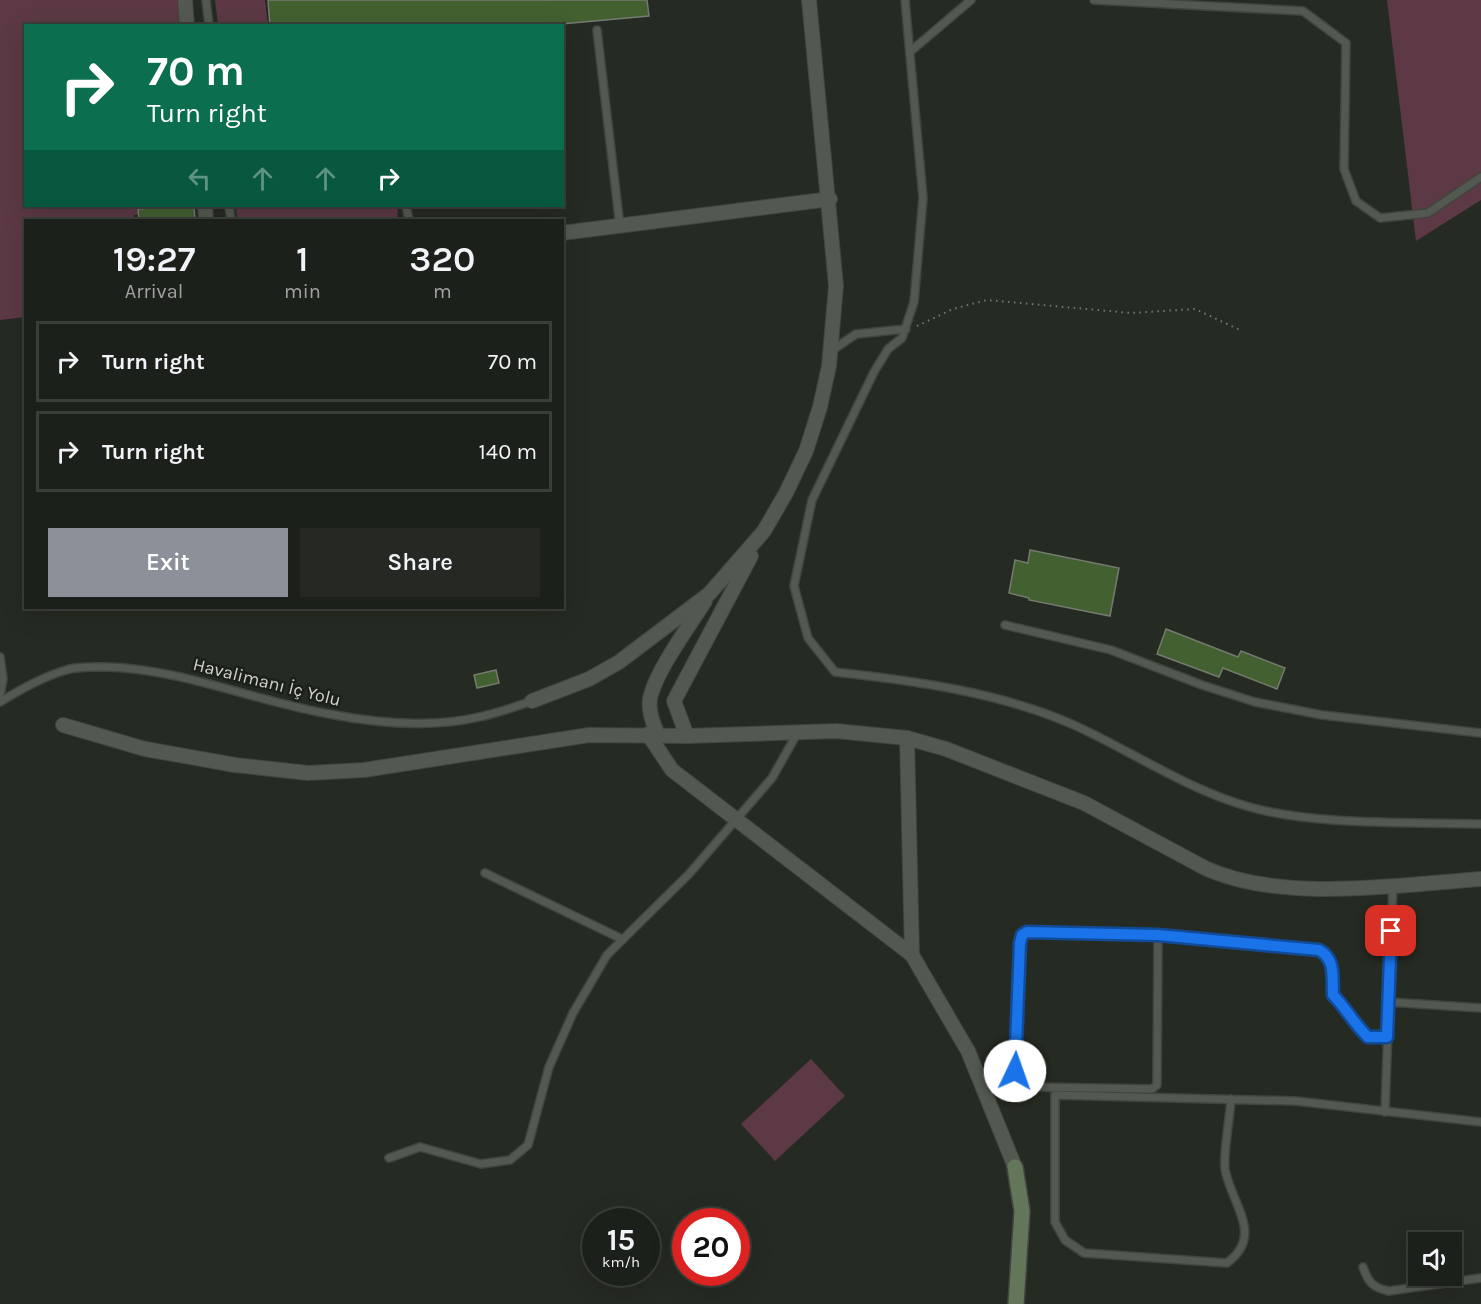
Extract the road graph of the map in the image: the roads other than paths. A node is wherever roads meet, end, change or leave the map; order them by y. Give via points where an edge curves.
1 (185, 0) edge
2 (206, 0) edge
3 (809, 0) edge
4 (905, 0) edge
5 (971, 0) edge
6 (1094, 0) edge
7 (187, 24) edge
8 (209, 24) edge
9 (597, 30) dead end
10 (911, 51) junction
11 (1481, 177) edge
12 (830, 199) junction
13 (621, 227) junction
14 (564, 232) edge
15 (906, 329) junction
16 (831, 351) junction
17 (764, 531) junction
18 (709, 594) junction
19 (1005, 625) dead end
20 (0, 657) edge
21 (0, 695) edge
22 (532, 701) joint
23 (0, 702) edge
24 (63, 725) dead end
25 (798, 732) junction
26 (1481, 733) edge
27 (653, 735) junction
28 (687, 736) junction
29 (907, 738) junction
30 (737, 818) junction
31 (1481, 824) edge
32 (485, 873) dead end
33 (1481, 879) edge
34 (1393, 885) junction
35 (1158, 935) junction
36 (622, 939) junction
37 (912, 955) junction
38 (1388, 1002) junction
39 (1481, 1008) edge
40 (1387, 1037) junction
41 (1231, 1099) junction
42 (1384, 1112) junction
43 (1481, 1122) edge
44 (389, 1158) dead end
45 (1015, 1167) joint
46 (1362, 1268) dead end
47 (1481, 1278) edge
48 (1016, 1304) edge

1 - 7 street
2 - 8 lane
3 - 12 street
4 - 10 lane
5 - 10 lane
6 - 11 lane via 1303,11 1346,43 1344,170 1356,201 1380,218 1428,213
9 - 13 lane
10 - 15 lane via 923,198 916,286
12 - 13 street
12 - 16 street via 836,286
13 - 14 street
15 - 16 lane via 856,334
15 - 31 lane via 874,372 812,500 794,586 808,638 836,672 928,682 1014,705 1072,725 1214,795 1249,807 1343,819
16 - 17 street via 806,451
17 - 18 street
17 - 28 street via 674,701
18 - 22 street via 619,662 589,679
18 - 27 street via 661,672 650,698
19 - 26 lane via 1111,650 1255,702 1322,715
20 - 21 lane
22 - 23 lane, Havalimanı İç Yolu via 478,718 381,721 303,709 166,673 88,667 46,677
24 - 27 street via 145,749 308,773 364,770 550,739
25 - 28 street
25 - 29 street via 836,731
25 - 30 lane via 772,778
27 - 28 street
27 - 30 street via 672,770
29 - 34 street via 946,749 1084,803 1220,875 1253,883 1328,889
29 - 37 street
30 - 36 lane via 689,874
30 - 37 street
32 - 36 lane
33 - 34 street
34 - 38 lane
35 - 35 lane via 1022,935 1015,1071 1020,1083 1031,1087 1141,1089 1157,1085
35 - 40 lane via 1326,953 1332,963 1333,995 1354,1025 1368,1037
36 - 44 lane via 607,955 573,1013 549,1067 528,1145 510,1160 481,1164 420,1147
37 - 45 street via 968,1051
38 - 39 lane
38 - 40 lane
40 - 42 lane
41 - 41 lane via 1055,1095 1055,1222 1065,1240 1084,1253 1096,1254 1227,1263 1240,1253 1246,1231 1225,1168
41 - 42 lane via 1296,1101
42 - 43 lane
45 - 48 street via 1022,1211
46 - 47 lane via 1368,1281 1389,1291

